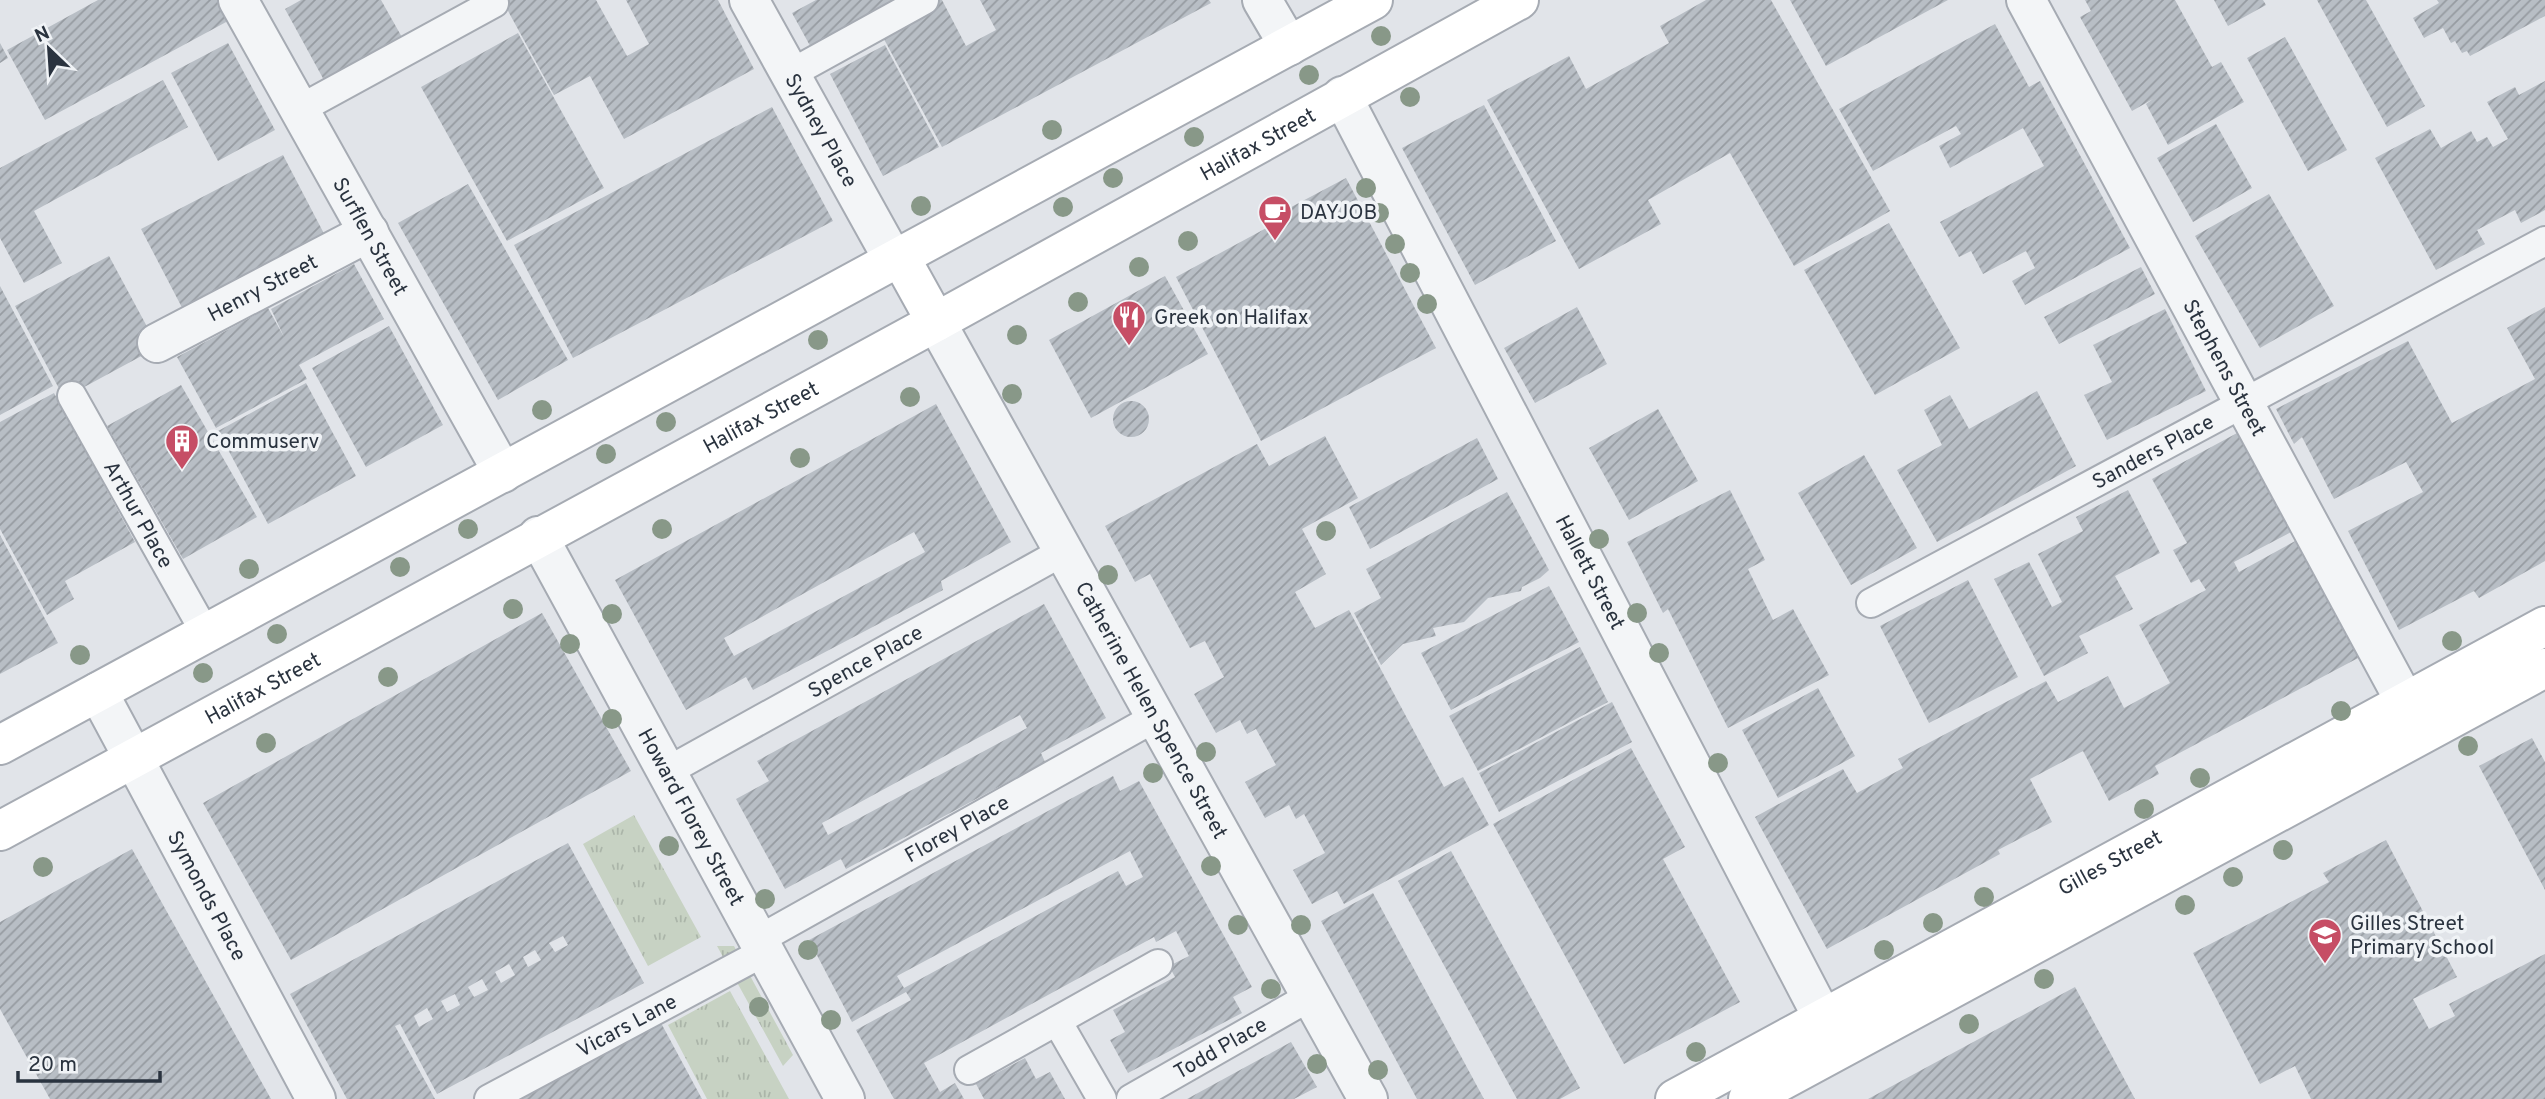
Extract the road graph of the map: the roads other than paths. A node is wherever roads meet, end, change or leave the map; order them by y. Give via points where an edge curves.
1 (238, 0) edge
2 (749, 0) edge
3 (925, 0) edge
4 (1262, 0) edge
5 (1373, 0) edge
6 (1519, 0) edge
7 (2026, 0) edge
8 (494, 3) dead end
9 (1289, 46) junction
10 (790, 74) junction
11 (1342, 96) junction
12 (300, 109) junction
13 (369, 232) junction
14 (2545, 241) edge
15 (897, 259) junction
16 (936, 322) junction
17 (158, 343) dead end
18 (72, 396) dead end
19 (2242, 401) junction
20 (503, 473) junction
21 (538, 536) junction
22 (1064, 551) junction
23 (1871, 603) dead end
24 (2545, 626) edge
25 (206, 634) junction
26 (2545, 668) edge
27 (98, 692) junction
28 (2404, 702) junction
29 (1156, 717) junction
30 (2423, 735) junction
31 (0, 745) edge
32 (133, 758) junction
33 (666, 772) junction
34 (2238, 814) junction
35 (0, 831) edge
36 (761, 946) junction
37 (1158, 964) dead end
38 (1311, 996) junction
39 (1057, 1020) junction
40 (1832, 1034) junction
41 (969, 1070) dead end
42 (1359, 1096) edge
43 (316, 1099) edge
44 (489, 1099) edge
45 (845, 1099) edge
46 (1102, 1099) edge
47 (1131, 1099) edge
48 (1675, 1099) edge
49 (1748, 1099) edge

1 - 12 street, Surflen Street
2 - 10 street, Sydney Place
3 - 10 lane
4 - 9 street
5 - 9 street
6 - 11 street, Halifax Street
7 - 19 street, Stephens Street
8 - 12 lane
9 - 15 street
10 - 15 street, Sydney Place
11 - 16 street, Halifax Street
11 - 40 street, Hallett Street
12 - 13 street, Surflen Street
13 - 17 street, Henry Street
13 - 20 street, Surflen Street
14 - 19 lane, Sanders Place
15 - 16 street
15 - 20 street
16 - 21 street, Halifax Street
16 - 22 street, Catherine Helen Spence Street
18 - 25 lane, Arthur Place
19 - 23 lane, Sanders Place
19 - 28 street, Stephens Street
20 - 25 street
21 - 32 street, Halifax Street
21 - 33 street, Howard Florey Street
22 - 29 street, Catherine Helen Spence Street
22 - 33 lane, Spence Place
24 - 28 street, Gilles Street
25 - 27 street
26 - 30 street, Gilles Street
27 - 31 street
27 - 32 street, Symonds Place
28 - 30 street, Stephens Street
28 - 34 street, Gilles Street
29 - 36 lane, Florey Place
29 - 38 street, Catherine Helen Spence Street
30 - 34 street, Gilles Street
32 - 35 street, Halifax Street
32 - 43 street, Symonds Place
33 - 36 street, Howard Florey Street
34 - 40 street, Gilles Street
36 - 44 lane, Vicars Lane
36 - 45 street, Howard Florey Street
37 - 39 lane
38 - 42 street, Catherine Helen Spence Street
38 - 47 lane, Todd Place
39 - 41 lane
39 - 46 lane
40 - 48 street, Gilles Street
40 - 49 street, Gilles Street

